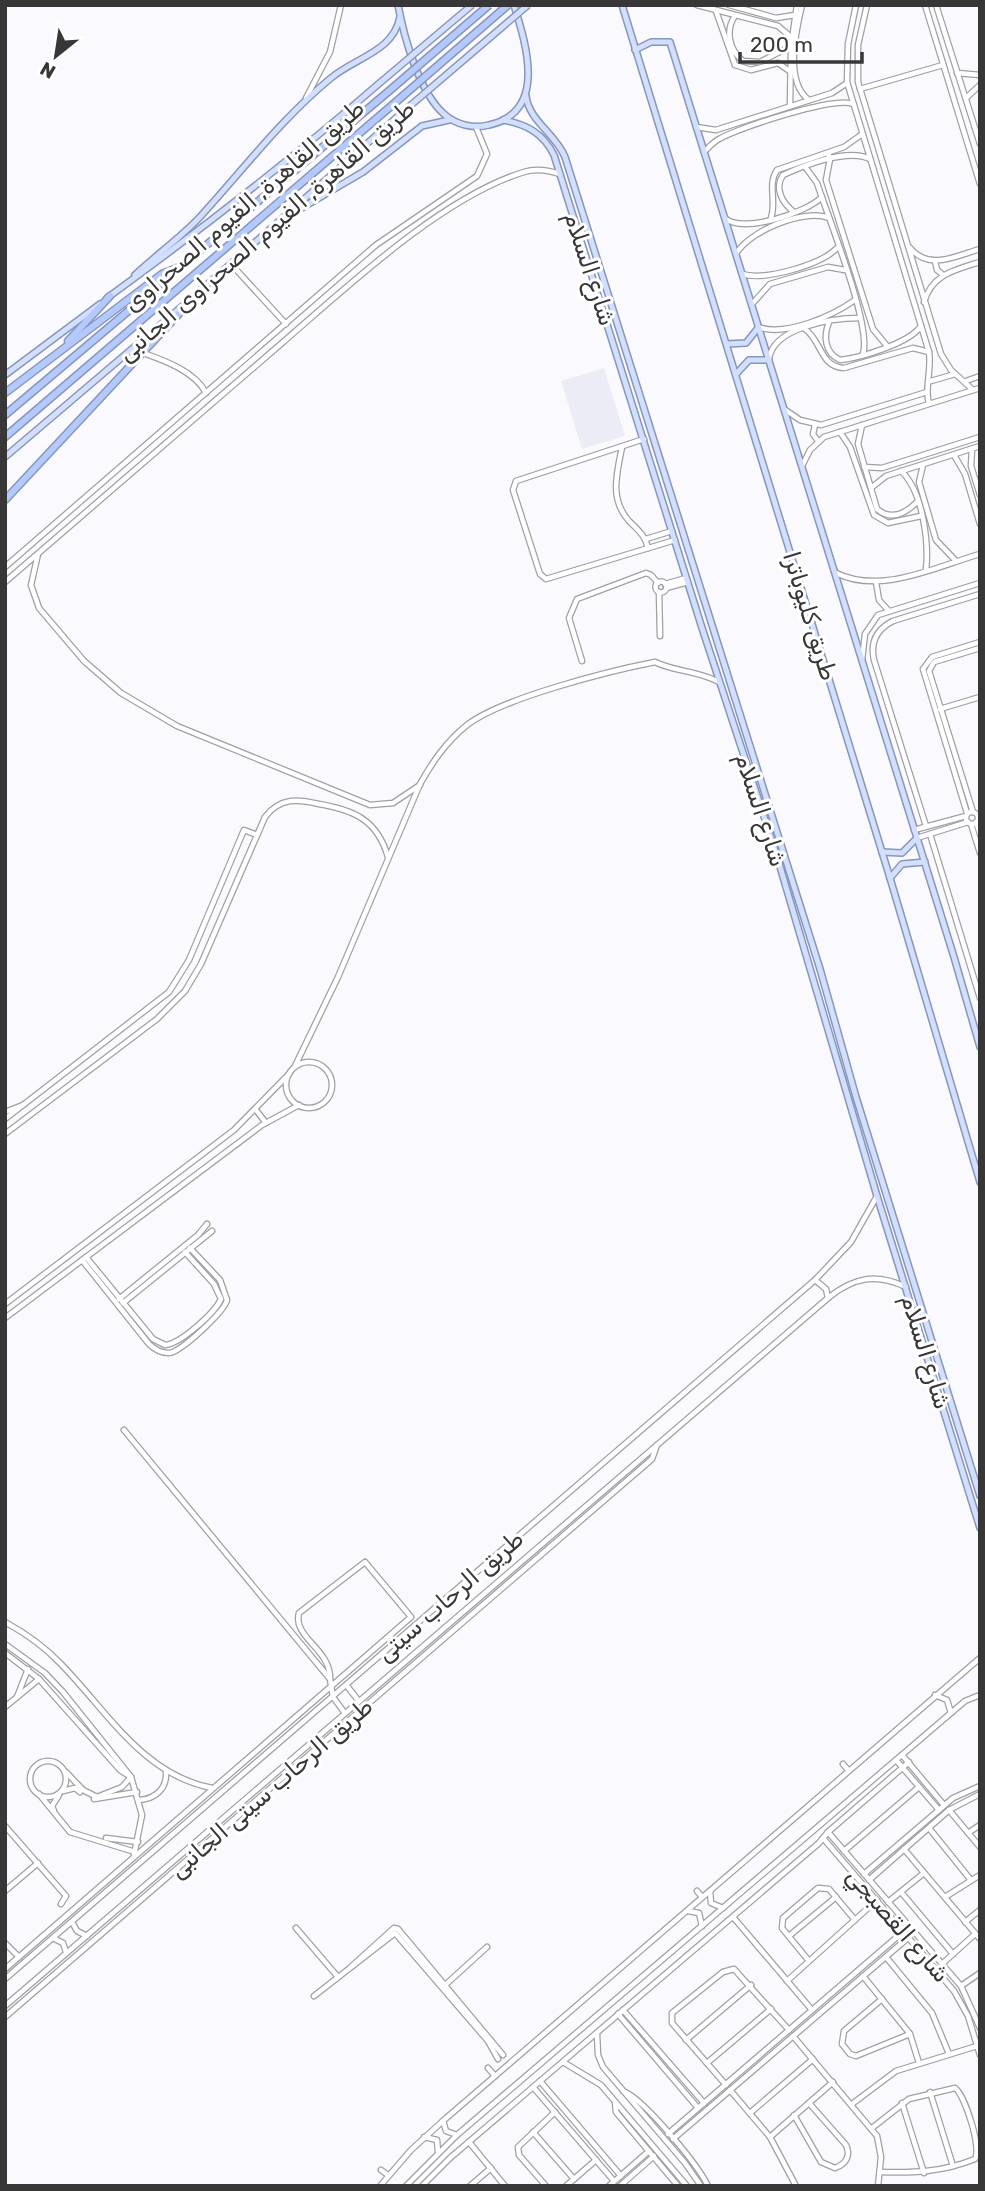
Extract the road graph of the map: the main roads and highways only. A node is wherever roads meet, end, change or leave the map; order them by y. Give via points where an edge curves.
1 (398, 5) edge
2 (472, 5) edge
3 (489, 5) edge
4 (508, 5) edge
5 (514, 5) edge
6 (528, 5) edge
7 (622, 5) edge
8 (400, 17) junction
9 (635, 50) junction
10 (526, 96) junction
11 (452, 120) junction
12 (503, 120) junction
13 (282, 219) junction
14 (596, 261) junction
15 (589, 264) junction
16 (181, 267) junction
17 (127, 285) junction
18 (202, 288) junction
19 (110, 296) junction
20 (758, 327) junction
21 (727, 344) junction
22 (58, 353) junction
23 (769, 360) junction
24 (736, 374) junction
25 (5, 375) edge
26 (5, 393) edge
27 (5, 415) edge
28 (5, 437) edge
29 (5, 457) edge
30 (5, 500) edge
31 (917, 838) junction
32 (882, 852) junction
33 (925, 862) junction
34 (890, 878) junction
35 (980, 1047) edge
36 (853, 1098) junction
37 (980, 1182) edge
38 (980, 1496) edge
39 (980, 1528) edge

1 - 8 main road
2 - 17 main road, طريق القاهرة, الفيوم الصحراوى الجانبى, bridge via 276,171
3 - 16 highway, طريق القاهرة, الفيوم الصحراوى, bridge
4 - 28 highway, طريق القاهرة, الفيوم الصحراوى, bridge
5 - 10 main road via 527,53
6 - 13 main road, طريق القاهرة, الفيوم الصحراوى الجانبى, bridge
7 - 9 main road, طريق كليوباترا
8 - 11 main road via 424,83 441,112
8 - 17 main road via 383,47 341,70 302,104 189,228
9 - 20 main road, طريق كليوباترا via 651,42 670,42
9 - 21 main road, طريق كليوباترا
10 - 12 main road
10 - 14 main road, شارع السلام via 532,113 563,152
11 - 12 main road via 476,127
11 - 13 main road via 422,126 355,178
12 - 15 main road, شارع السلام via 525,126 552,150
13 - 18 main road, طريق القاهرة, الفيوم الصحراوى الجانبى
14 - 15 main road
14 - 36 main road, شارع السلام via 820,969
15 - 36 main road, شارع السلام
16 - 22 highway via 162,274
16 - 27 highway, طريق القاهرة, الفيوم الصحراوى
17 - 19 main road, طريق القاهرة, الفيوم الصحراوى الجانبى
18 - 29 main road, طريق القاهرة, الفيوم الصحراوى الجانبى
18 - 30 highway
19 - 22 highway
19 - 25 main road, طريق القاهرة, الفيوم الصحراوى الجانبى
20 - 21 main road via 746,343
20 - 23 main road, طريق كليوباترا
21 - 24 main road, طريق كليوباترا
22 - 26 highway
23 - 24 main road via 749,360
23 - 31 main road, طريق كليوباترا
24 - 32 main road, طريق كليوباترا
31 - 32 main road via 902,853
31 - 33 main road, طريق كليوباترا
32 - 34 main road, طريق كليوباترا
33 - 34 main road via 902,864
33 - 35 main road, طريق كليوباترا
34 - 37 main road, طريق كليوباترا
36 - 38 main road, شارع السلام
36 - 39 main road, شارع السلام via 877,1196

